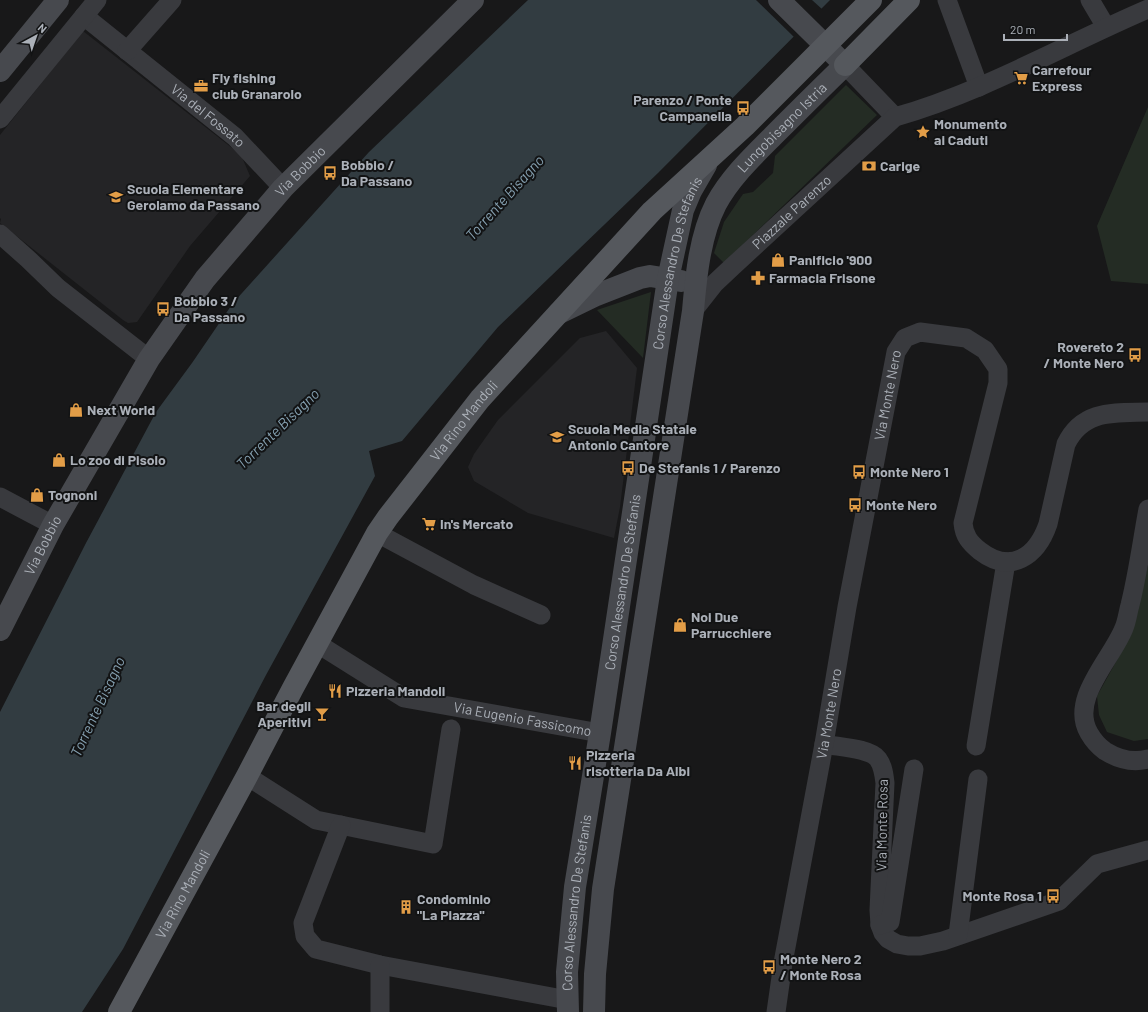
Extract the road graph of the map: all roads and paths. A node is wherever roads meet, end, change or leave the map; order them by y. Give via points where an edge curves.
1 (58, 0) edge
2 (97, 0) edge
3 (172, 0) edge
4 (473, 0) edge
5 (779, 0) edge
6 (872, 0) edge
7 (909, 0) edge
8 (947, 0) edge
9 (1090, 0) edge
10 (1148, 9) edge
11 (84, 16) junction
12 (1106, 27) junction
13 (821, 41) junction
14 (127, 51) junction
15 (845, 65) junction
16 (0, 71) edge
17 (978, 87) junction
18 (895, 117) junction
19 (0, 119) edge
20 (709, 160) junction
21 (283, 188) junction
22 (0, 234) edge
23 (732, 266) junction
24 (668, 279) junction
25 (696, 279) junction
26 (692, 311) junction
27 (557, 314) junction
28 (149, 359) junction
29 (1148, 412) edge
30 (0, 497) edge
31 (1148, 509) edge
32 (53, 525) junction
33 (377, 533) junction
34 (1006, 562) junction
35 (541, 615) dead end
36 (0, 630) edge
37 (318, 644) junction
38 (451, 729) dead end
39 (600, 733) junction
40 (824, 744) junction
41 (976, 746) dead end
42 (1148, 759) edge
43 (914, 768) dead end
44 (247, 776) junction
45 (978, 779) dead end
46 (341, 825) junction
47 (1148, 850) edge
48 (880, 925) junction
49 (958, 935) junction
50 (380, 965) junction
51 (568, 1006) edge
52 (119, 1012) edge
53 (380, 1012) edge
54 (594, 1012) edge
55 (776, 1012) edge

1 - 16 main road
2 - 11 street
3 - 14 street
4 - 21 main road, Via Bobbio
5 - 13 main road
6 - 13 main road, Lungobisagno Istria
7 - 15 main road, Lungobisagno Istria
8 - 17 street
9 - 12 street
10 - 12 street, Piazzale Parenzo
11 - 14 street, Via del Fossato
11 - 19 street
12 - 17 street, Piazzale Parenzo
13 - 15 main road
13 - 20 main road, Lungobisagno Istria via 794,77
14 - 21 street, Via del Fossato via 235,137
15 - 18 street
15 - 25 main road, Lungobisagno Istria via 746,163 728,186 716,204 703,240
17 - 18 street, Piazzale Parenzo
18 - 23 street, Piazzale Parenzo
20 - 24 main road, Corso Alessandro De Stefanis via 683,210
20 - 27 main road, Via Rino Mandoli via 652,211
21 - 28 main road, Via Bobbio via 205,279
22 - 28 street via 58,288
23 - 25 street
23 - 26 street, Piazzale Parenzo
24 - 25 main road, Via Rino Mandoli
24 - 27 main road, Via Rino Mandoli via 650,276 640,278
24 - 39 main road, Corso Alessandro De Stefanis
25 - 26 main road, Corso Alessandro De Stefanis
26 - 54 main road, Corso Alessandro De Stefanis via 603,889
27 - 33 main road, Via Rino Mandoli via 480,399
28 - 32 main road, Via Bobbio
29 - 34 street via 1110,413 1098,416 1071,433 1066,444 1045,534 1023,558
30 - 32 street
31 - 42 street via 1124,629 1091,687 1084,708 1084,719 1092,739 1111,755 1123,760
32 - 36 main road, Via Bobbio
33 - 35 street via 474,585
33 - 37 main road, Via Rino Mandoli
34 - 40 street, Via Monte Nero via 993,559 974,546 967,538 963,523 998,383 998,369 985,350 966,338 920,332 906,338 896,352 847,607
34 - 41 street
37 - 39 street, Via Eugenio Fassicomo via 404,698
37 - 44 main road, Via Rino Mandoli
38 - 46 street, Via Eugenio Fassicomo via 434,844
39 - 51 main road, Corso Alessandro De Stefanis via 575,887 567,972
40 - 48 street, Via Monte Rosa via 866,751 877,757 882,768 885,782
40 - 55 street, Via Monte Nero
43 - 48 street, Via Monte Rosa via 890,922
44 - 46 street via 316,820
44 - 52 main road, Via Rino Mandoli
45 - 49 street
46 - 50 street via 302,922 305,936 316,949
47 - 49 street via 1097,864 1059,901
48 - 49 street via 888,939 908,946 943,941
50 - 51 street
50 - 53 street

